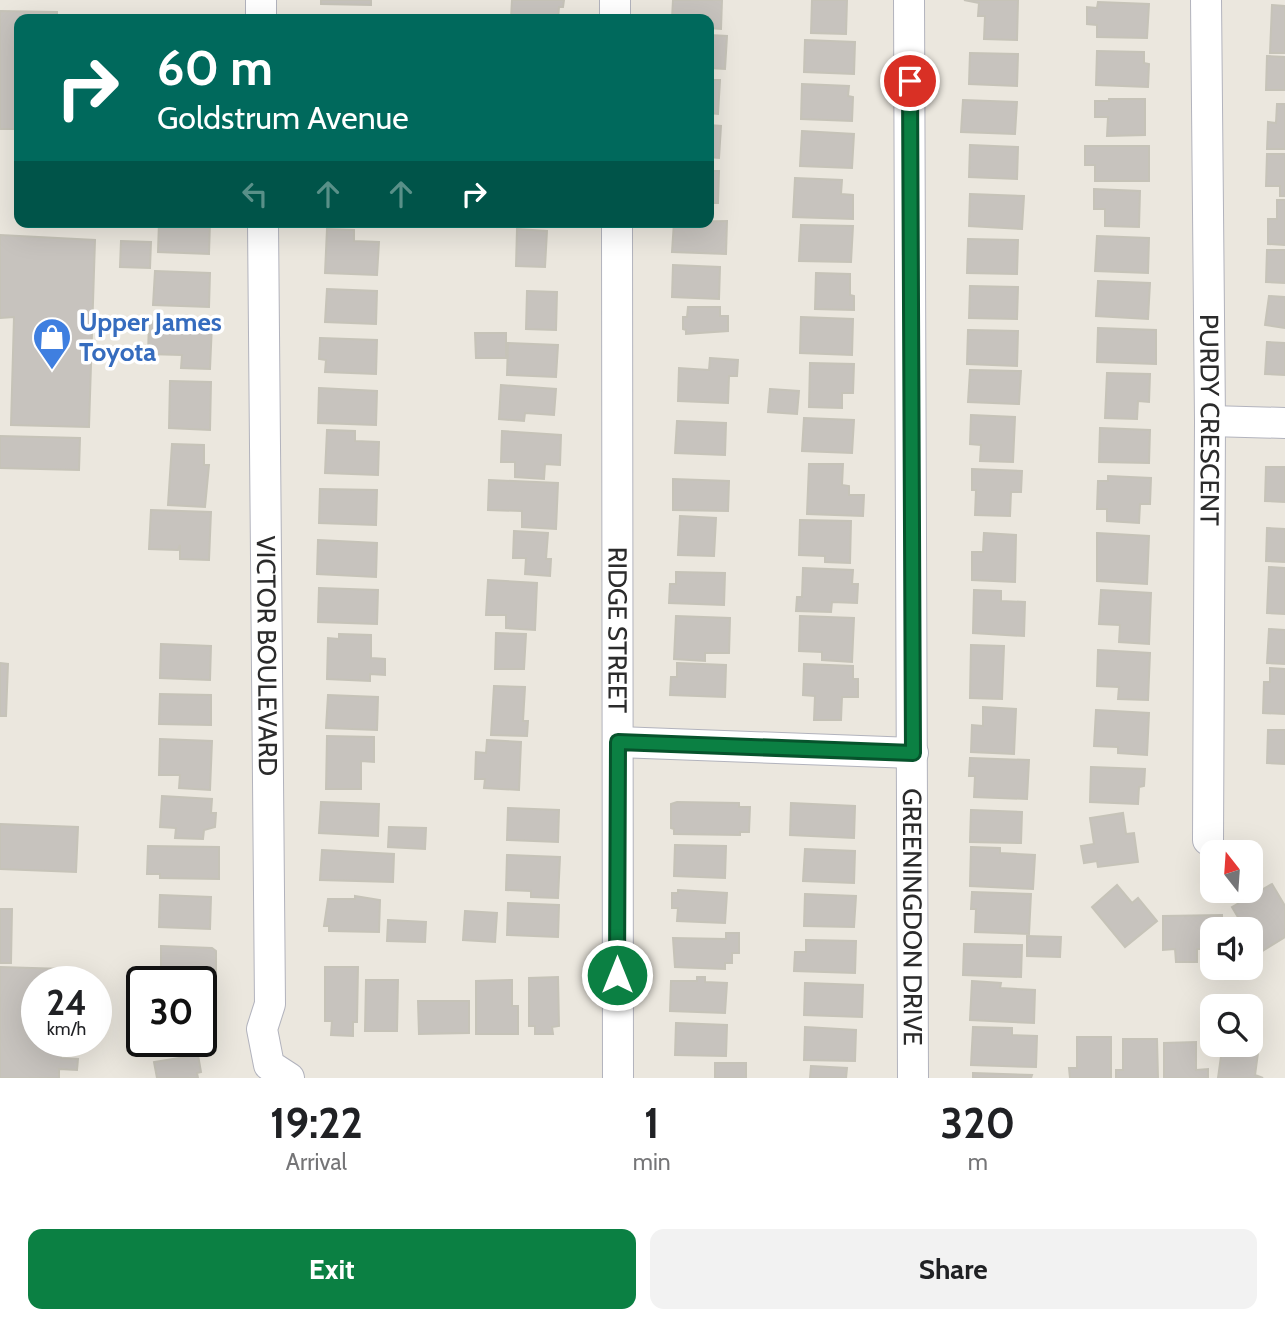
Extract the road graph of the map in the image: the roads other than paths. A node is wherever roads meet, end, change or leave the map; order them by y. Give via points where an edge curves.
1 (909, 0) edge
2 (1206, 0) edge
3 (263, 228) edge
4 (617, 228) edge
5 (1210, 421) junction
6 (1285, 423) edge
7 (618, 742) junction
8 (913, 753) junction
9 (1208, 840) dead end
10 (289, 1078) edge
11 (618, 1078) edge
12 (913, 1078) edge

1 - 8 street, GREENINGDON DRIVE
2 - 5 street, PURDY CRESCENT
3 - 10 street, VICTOR BOULEVARD via 270,1004 262,1028 269,1065
4 - 7 street, RIDGE STREET
5 - 6 street
5 - 9 street, PURDY CRESCENT
7 - 8 street
7 - 11 street, RIDGE STREET
8 - 12 street, GREENINGDON DRIVE

